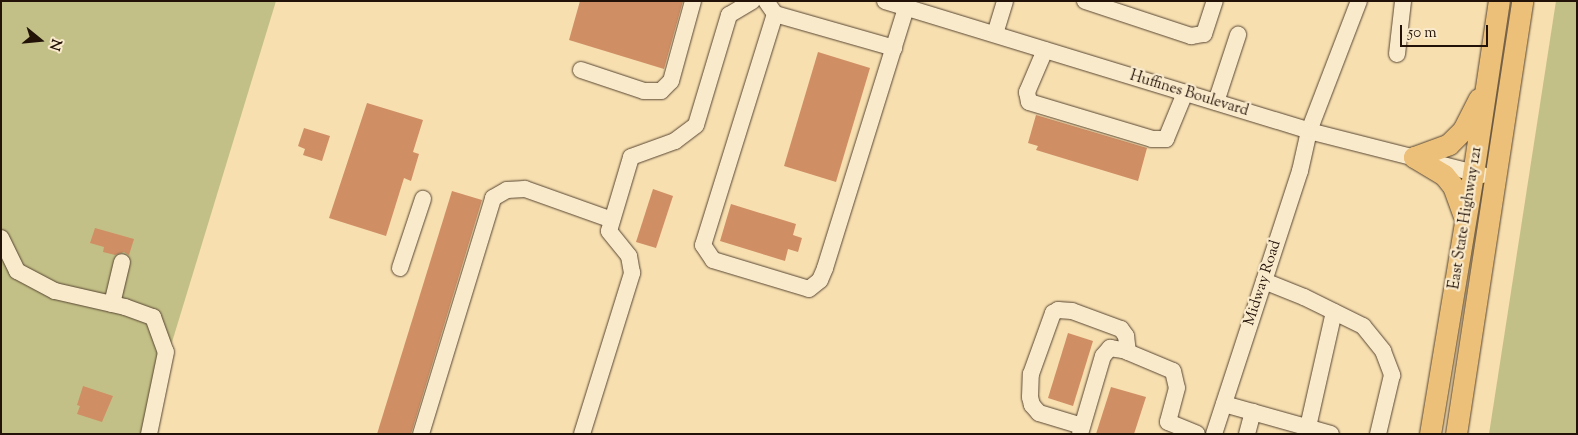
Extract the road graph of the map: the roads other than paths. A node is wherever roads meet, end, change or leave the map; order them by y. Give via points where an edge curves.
1 (693, 1) edge
2 (752, 1) edge
3 (885, 1) edge
4 (1006, 1) edge
5 (1085, 1) edge
6 (1215, 1) edge
7 (1358, 1) edge
8 (1404, 1) edge
9 (1499, 1) edge
10 (1522, 1) edge
11 (770, 8) edge
12 (906, 8) junction
13 (995, 34) junction
14 (1238, 36) dead end
15 (894, 48) junction
16 (1045, 50) junction
17 (1397, 54) dead end
18 (581, 70) dead end
19 (1487, 83) junction
20 (1185, 93) junction
21 (1216, 102) junction
22 (1309, 131) junction
23 (1414, 157) junction
24 (1474, 174) junction
25 (1495, 176) junction
26 (423, 199) dead end
27 (612, 220) junction
28 (1466, 222) junction
29 (1, 238) edge
30 (122, 262) dead end
31 (400, 268) dead end
32 (1264, 281) junction
33 (112, 304) junction
34 (1334, 312) junction
35 (1128, 352) junction
36 (1224, 404) junction
37 (1253, 412) junction
38 (1308, 427) junction
39 (1166, 428) edge
40 (1081, 430) edge
41 (149, 434) edge
42 (421, 434) edge
43 (582, 434) edge
44 (1197, 434) edge
45 (1214, 434) edge
46 (1247, 434) edge
47 (1331, 434) edge
48 (1378, 434) edge
49 (1430, 434) edge
50 (1456, 434) edge

1 - 18 street via 671,81 661,91 644,90
2 - 27 street via 729,15 696,125 675,141 631,157
3 - 12 street, Huffines Boulevard
4 - 13 street
5 - 6 street via 1191,36 1204,34
7 - 22 street, Midway Road
8 - 17 street
9 - 19 main road, East State Highway 121
10 - 25 main road, East State Highway 121
11 - 15 street
11 - 15 street via 703,245 713,260 809,288 820,280
12 - 13 street, Huffines Boulevard
12 - 15 street
13 - 16 street, Huffines Boulevard
14 - 21 street
16 - 20 street, Huffines Boulevard
16 - 20 street via 1027,92 1029,102 1152,139 1166,139
19 - 23 main road via 1463,130 1437,150
19 - 24 main road, East State Highway 121
20 - 21 street, Huffines Boulevard
21 - 22 street, Huffines Boulevard
22 - 23 street, Huffines Boulevard
22 - 32 street, Midway Road via 1300,171
23 - 24 street, Huffines Boulevard
23 - 28 main road via 1444,175 1453,186
24 - 25 street, Huffines Boulevard
24 - 28 main road, East State Highway 121
25 - 50 main road, East State Highway 121
26 - 31 street
27 - 42 street via 525,189 507,190 493,198
27 - 43 street via 608,232 629,256 632,273
28 - 49 main road, East State Highway 121
29 - 33 street via 17,271 55,291
30 - 33 street
32 - 34 street
32 - 36 street, Midway Road
33 - 41 street via 153,318 166,352
34 - 38 street
34 - 48 street via 1363,326 1383,351 1392,374
35 - 39 street via 1173,371 1177,388
35 - 40 street via 1110,348 1103,356
35 - 40 street via 1126,336 1121,328 1072,311 1053,313 1031,374 1030,397 1039,413
36 - 37 street
36 - 45 street, Midway Road
37 - 38 street
37 - 46 street
38 - 47 street
39 - 44 street

